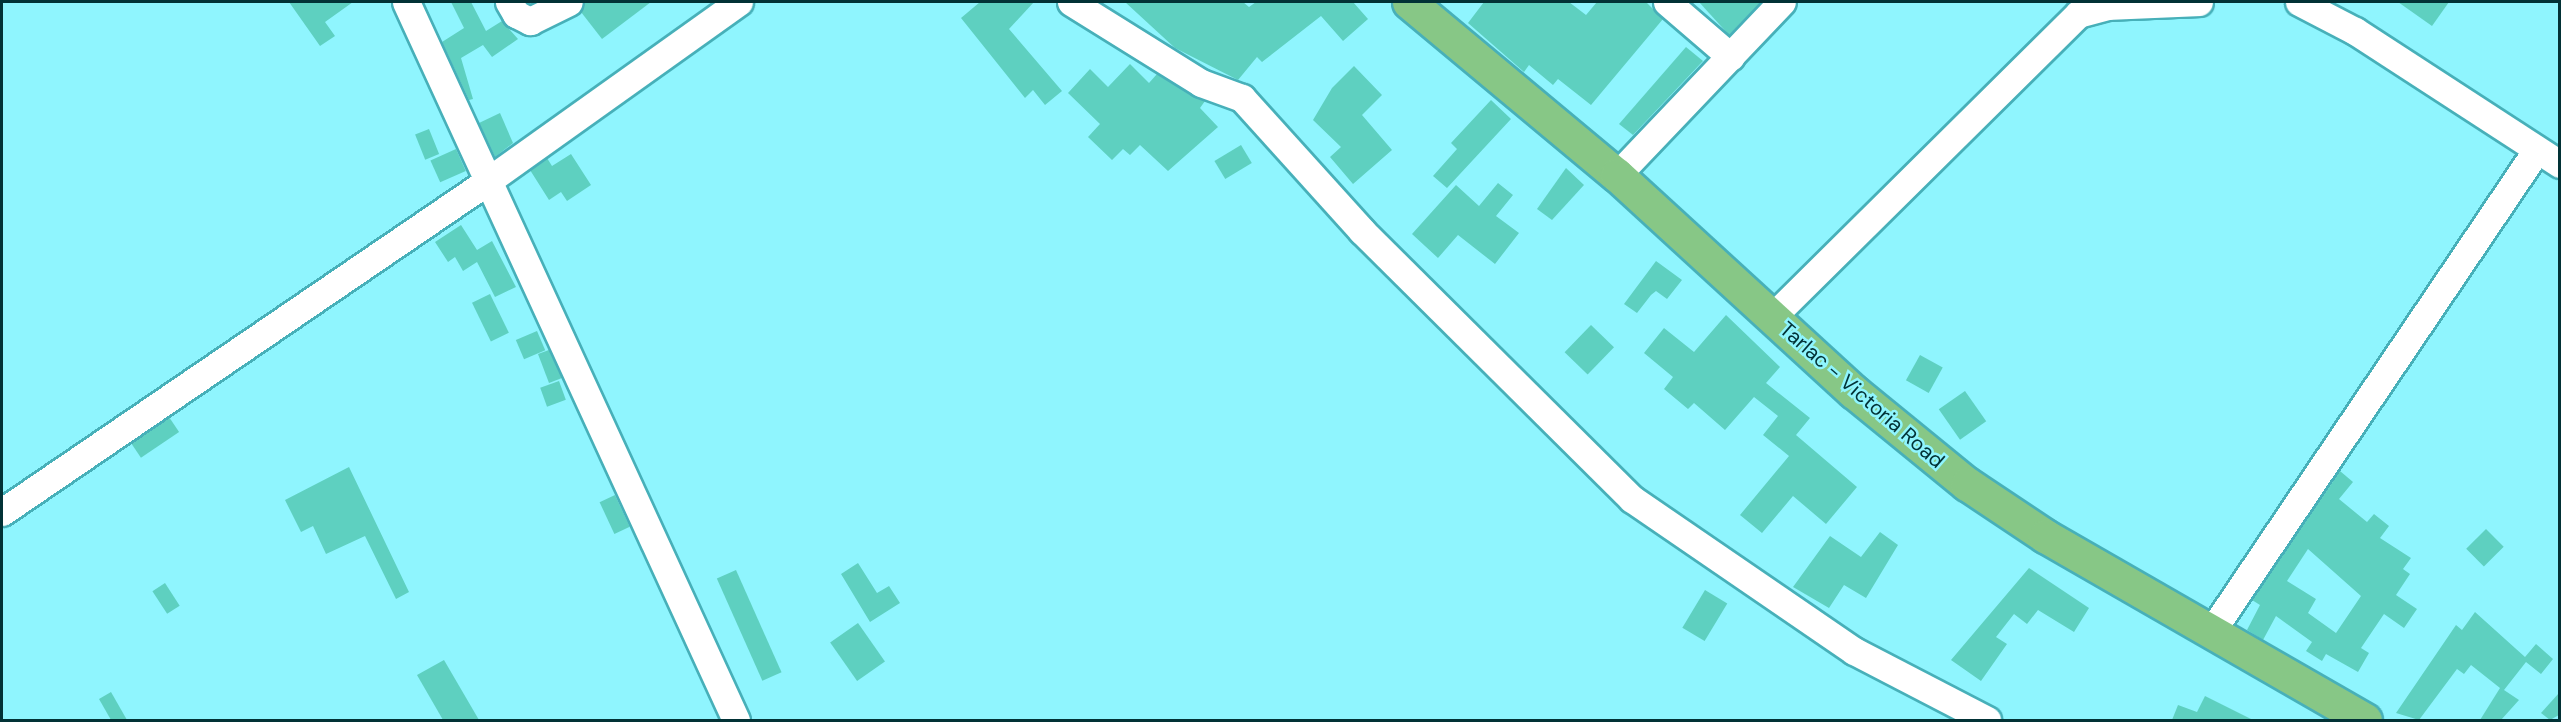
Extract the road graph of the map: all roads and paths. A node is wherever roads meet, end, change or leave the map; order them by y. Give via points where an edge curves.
1 (406, 2) edge
2 (509, 2) edge
3 (569, 2) edge
4 (739, 2) edge
5 (1071, 2) edge
6 (1409, 2) edge
7 (1667, 2) edge
8 (1782, 2) edge
9 (2199, 2) edge
10 (2299, 2) edge
11 (1731, 57) junction
12 (2536, 151) junction
13 (2559, 164) edge
14 (1617, 175) junction
15 (485, 183) junction
16 (1772, 317) junction
17 (2, 512) edge
18 (2211, 632) junction
19 (736, 720) edge
20 (1987, 720) edge
21 (2365, 720) edge

1 - 15 street
2 - 3 street via 516,14 530,21
4 - 15 street
5 - 20 street via 1201,83 1242,98 1370,239 1632,499 1854,651
6 - 14 main road, Tarlac - Victoria Road
7 - 11 street
8 - 11 street
9 - 16 street via 2108,6 2078,14
10 - 12 street via 2364,37
11 - 14 street
12 - 13 street
12 - 18 street
14 - 16 main road, Tarlac - Victoria Road
15 - 17 street
15 - 19 street
16 - 18 main road, Tarlac - Victoria Road via 1967,484
18 - 21 main road, Tarlac - Victoria Road

